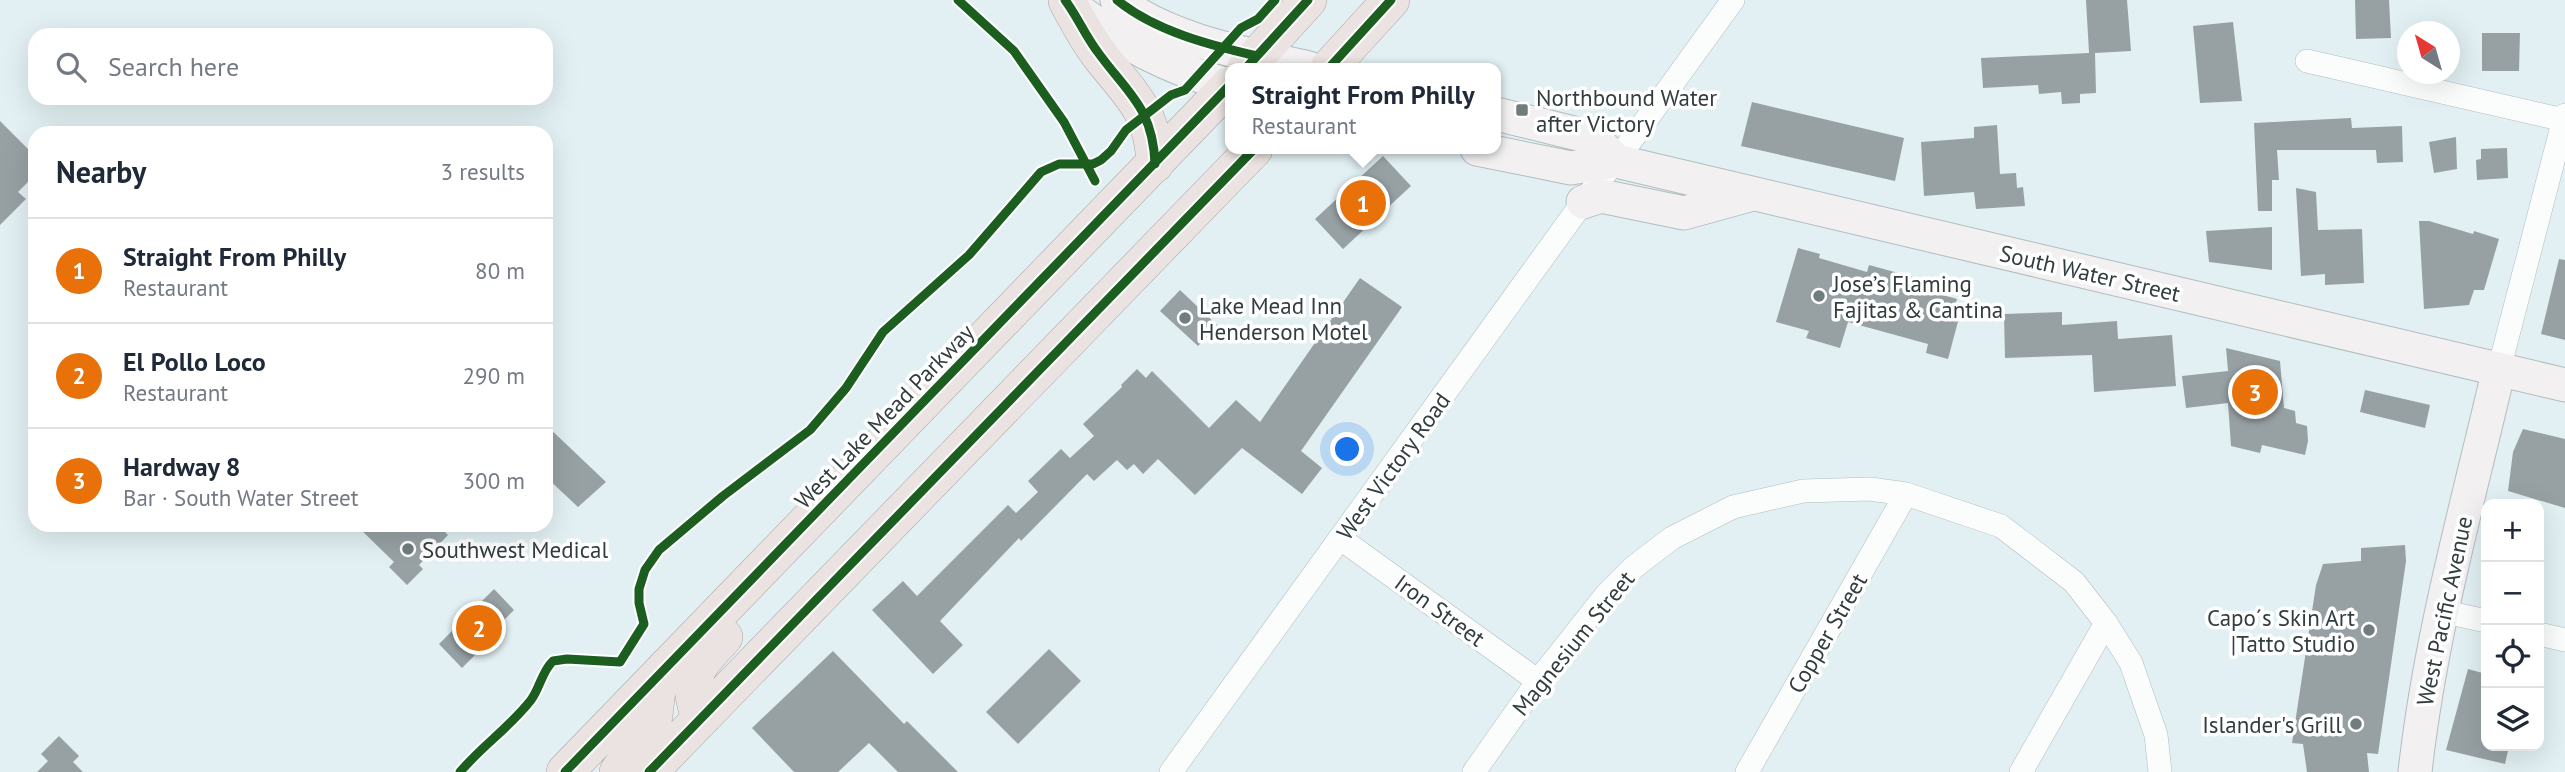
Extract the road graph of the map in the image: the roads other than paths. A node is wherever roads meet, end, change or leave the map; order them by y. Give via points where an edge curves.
1 (1117, 0) edge
2 (1308, 0) edge
3 (1391, 0) edge
4 (1734, 0) edge
5 (1066, 1) edge
6 (2307, 61) dead end
7 (1272, 63) edge
8 (1276, 63) edge
9 (1334, 63) edge
10 (1225, 85) edge
11 (1225, 91) edge
12 (1501, 115) edge
13 (2564, 118) edge
14 (1249, 154) edge
15 (1501, 154) edge
16 (1616, 161) junction
17 (1155, 164) junction
18 (1755, 194) junction
19 (1583, 202) junction
20 (2499, 369) junction
21 (2565, 385) edge
22 (1906, 494) junction
23 (800, 530) junction
24 (1341, 539) junction
25 (2441, 611) junction
26 (2481, 620) edge
27 (2106, 623) junction
28 (2544, 635) edge
29 (2565, 640) edge
30 (659, 675) junction
31 (1538, 681) junction
32 (700, 719) junction
33 (565, 772) edge
34 (618, 772) edge
35 (649, 772) edge
36 (1171, 772) edge
37 (1474, 772) edge
38 (1747, 772) edge
39 (2021, 772) edge
40 (2160, 772) edge
41 (2415, 772) edge

1 - 7 main road via 1131,12 1191,38
2 - 8 main road
3 - 9 main road
4 - 16 street, West Victory Road
5 - 10 main road via 1128,45 1192,75
5 - 17 main road via 1146,116
6 - 13 street
11 - 17 main road, West Lake Mead Parkway
12 - 16 main road via 1594,138
13 - 20 street
14 - 32 main road
15 - 16 main road, South Water Street via 1571,168
16 - 18 main road, South Water Street
16 - 19 street, West Victory Road
17 - 23 main road, West Lake Mead Parkway
18 - 19 main road via 1685,214 1601,196
18 - 20 main road, South Water Street
19 - 24 street, West Victory Road
20 - 21 main road, South Water Street
20 - 25 main road, West Pacific Avenue
22 - 27 street, Magnesium Street via 2001,527 2074,582
22 - 31 street, Magnesium Street via 1870,488 1803,491 1733,507 1672,538 1634,567
22 - 38 street, Copper Street
23 - 30 main road, West Lake Mead Parkway
23 - 32 main road via 783,574 695,668 692,695
24 - 31 street, Iron Street
24 - 36 street, West Victory Road
25 - 26 street
25 - 41 main road, West Pacific Avenue
27 - 39 street
27 - 40 street, Magnesium Street via 2131,663 2156,735
28 - 29 street
30 - 33 main road, West Lake Mead Parkway
30 - 34 main road via 653,722
31 - 37 street, Magnesium Street
32 - 35 main road

